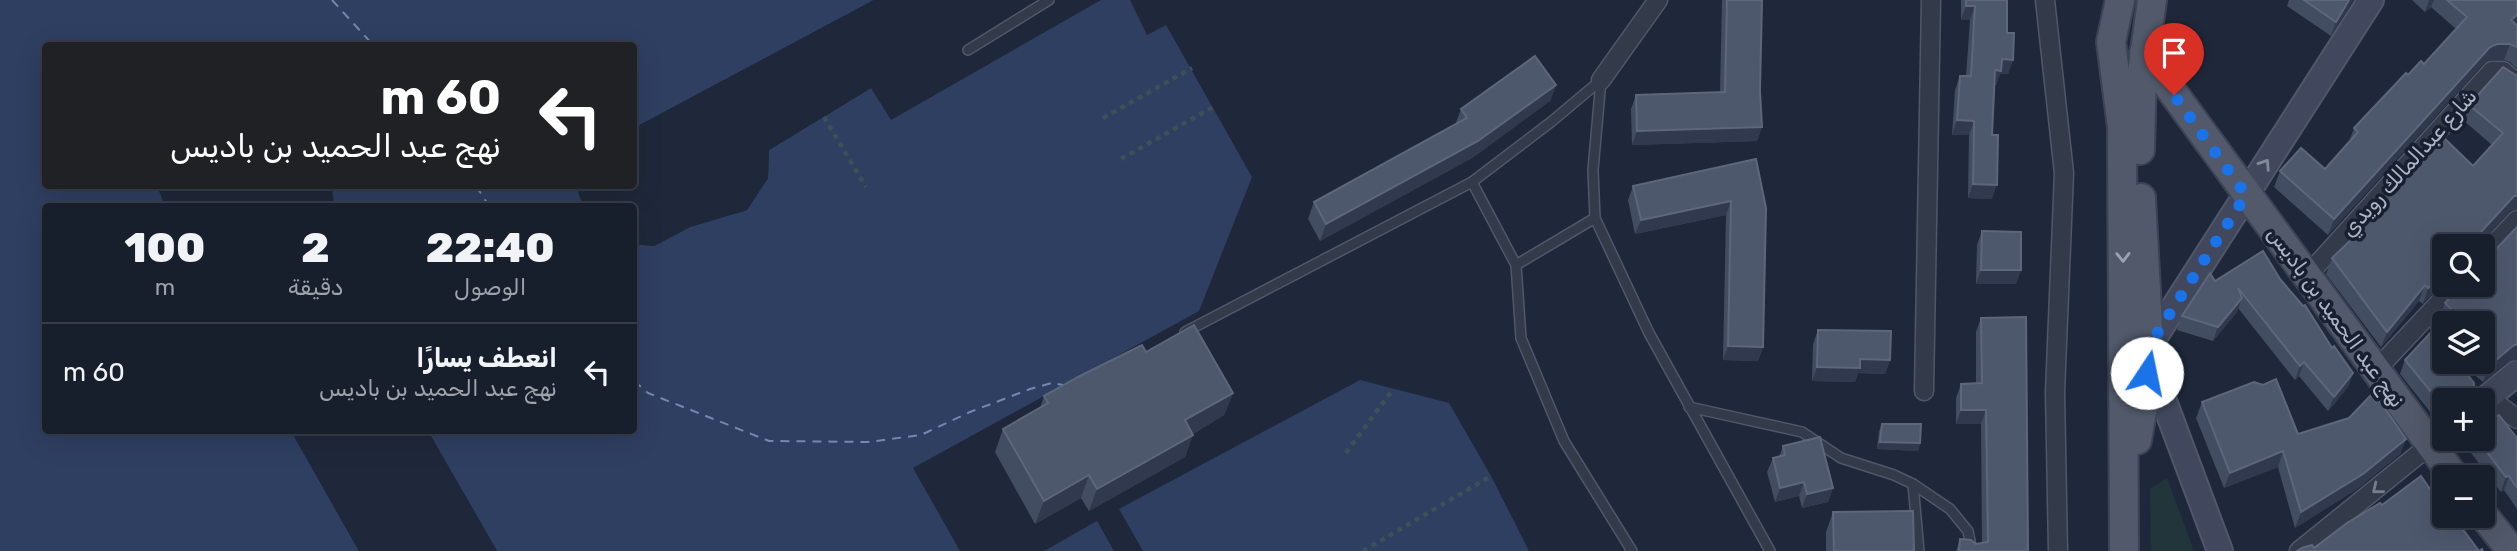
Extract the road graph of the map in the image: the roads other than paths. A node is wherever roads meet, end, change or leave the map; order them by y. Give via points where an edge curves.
1 (1049, 0) edge
2 (1658, 0) edge
3 (1931, 0) edge
4 (2045, 0) edge
5 (2105, 0) edge
6 (2120, 0) edge
7 (2371, 0) edge
8 (2147, 7) edge
9 (2111, 42) junction
10 (968, 50) dead end
11 (2143, 63) junction
12 (1601, 80) junction
13 (2517, 83) edge
14 (1472, 182) junction
15 (2246, 195) junction
16 (1595, 218) junction
17 (2517, 220) edge
18 (2495, 243) edge
19 (1516, 265) junction
20 (2306, 277) junction
21 (2445, 297) edge
22 (1180, 335) edge
23 (2136, 348) junction
24 (2375, 371) junction
25 (2517, 373) edge
26 (1924, 391) dead end
27 (2495, 391) edge
28 (2144, 400) junction
29 (2495, 405) edge
30 (1689, 407) junction
31 (2517, 419) edge
32 (2432, 434) edge
33 (2432, 443) edge
34 (2190, 470) junction
35 (1913, 484) junction
36 (2124, 514) junction
37 (2494, 528) edge
38 (1632, 551) edge
39 (1770, 551) edge
40 (1919, 551) edge
41 (1972, 551) edge
42 (2058, 551) edge
43 (2124, 551) edge
44 (2220, 551) edge
45 (2299, 551) edge
46 (2511, 551) edge

1 - 10 lane
2 - 12 street
3 - 26 street
4 - 42 street via 2064,173 2055,392
5 - 9 main road
6 - 9 main road
15 -> 7 main road
8 - 11 main road
9 - 11 main road, نهج عبد الحميد بن باديس
9 -> 23 main road via 2122,127
11 - 15 main road, نهج عبد الحميد بن باديس via 2174,95
11 - 23 main road
12 - 14 lane
12 - 16 lane via 1593,170
13 - 20 street, شارع عبدالمالك رويدي via 2503,71 2492,71
14 - 19 lane
14 - 22 lane
15 - 20 main road, نهج عبد الحميد بن باديس
15 - 23 main road
16 - 19 lane
16 - 30 lane
17 - 18 street
19 - 38 lane via 1521,338 1564,441
20 - 24 main road, نهج عبد الحميد بن باديس
21 - 24 street
23 - 28 main road
23 - 34 main road via 2155,377
23 - 36 main road
24 - 32 main road, نهج عبد الحميد بن باديس
25 - 27 main road
28 - 34 main road
28 - 36 main road
29 - 31 street
30 - 35 lane via 1802,432 1841,458
30 - 39 lane
33 -> 45 street
34 - 44 main road
35 - 40 lane
35 - 41 lane via 1950,509 1968,531
36 - 43 main road
37 - 46 main road

